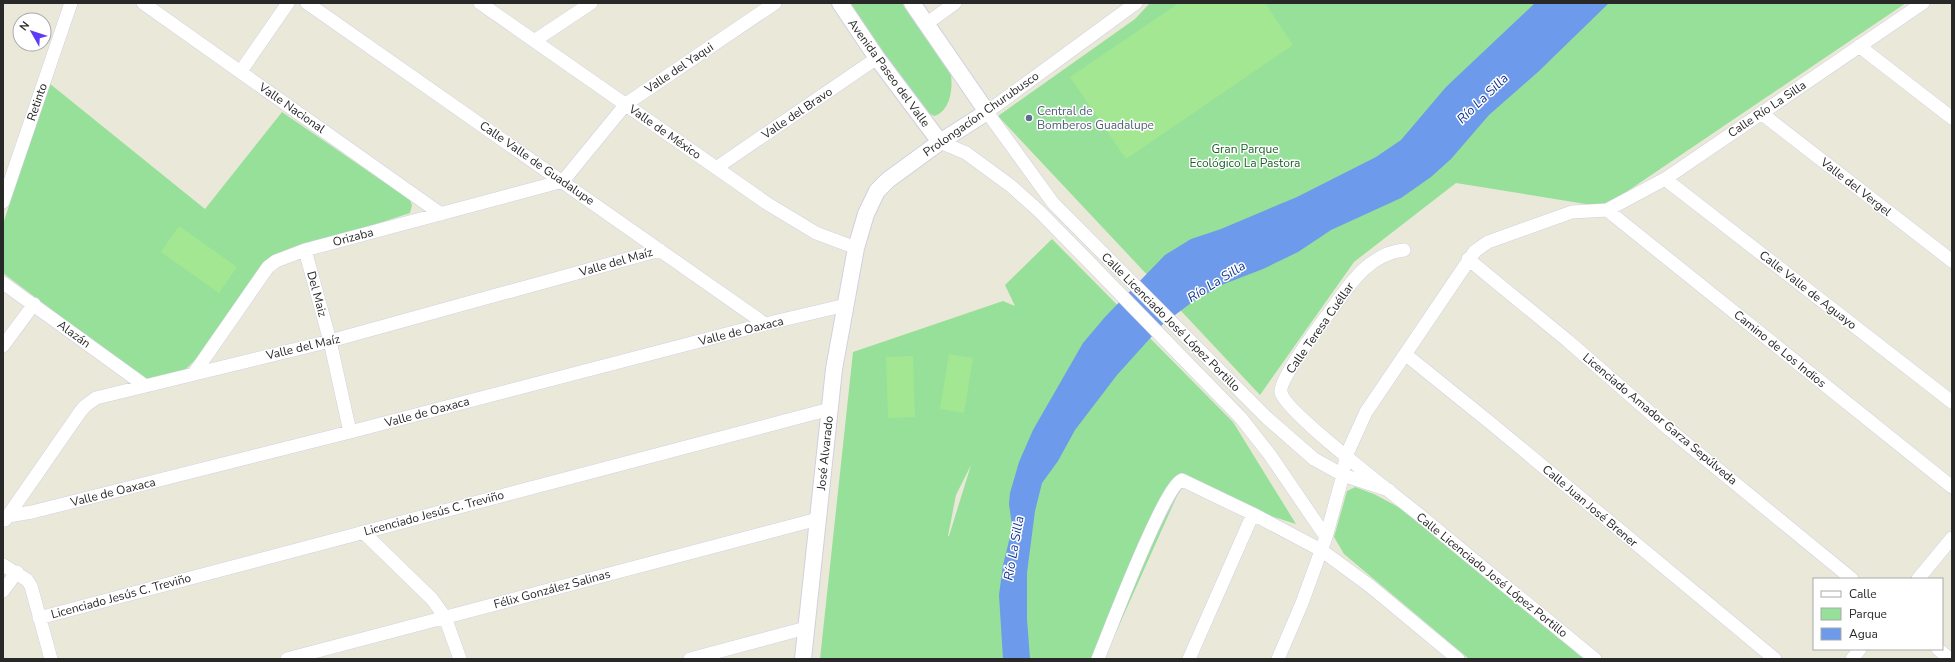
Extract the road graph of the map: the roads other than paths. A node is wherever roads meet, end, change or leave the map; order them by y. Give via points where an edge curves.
1 (71, 3) edge
2 (143, 3) edge
3 (288, 3) edge
4 (308, 3) edge
5 (480, 3) edge
6 (591, 3) edge
7 (775, 3) edge
8 (840, 3) edge
9 (912, 3) edge
10 (956, 3) edge
11 (1136, 3) edge
12 (1923, 3) edge
13 (926, 24) junction
14 (534, 41) junction
15 (1859, 46) junction
16 (877, 58) junction
17 (241, 71) junction
18 (626, 104) junction
19 (987, 112) junction
20 (1761, 113) junction
21 (1952, 118) edge
22 (940, 142) junction
23 (716, 168) junction
24 (1665, 179) junction
25 (563, 181) junction
26 (3, 202) edge
27 (1607, 210) junction
28 (441, 214) junction
29 (856, 248) junction
30 (305, 250) junction
31 (660, 250) junction
32 (1404, 250) dead end
33 (1468, 259) junction
34 (1952, 261) edge
35 (3, 283) edge
36 (34, 304) junction
37 (846, 305) junction
38 (765, 324) junction
39 (330, 341) junction
40 (3, 346) edge
41 (1405, 354) junction
42 (196, 372) junction
43 (144, 385) junction
44 (1952, 402) edge
45 (830, 409) junction
46 (350, 432) junction
47 (1346, 456) junction
48 (1343, 475) junction
49 (1952, 487) edge
50 (1389, 490) junction
51 (1253, 514) junction
52 (5, 519) edge
53 (818, 519) junction
54 (363, 532) junction
55 (1326, 537) junction
56 (1952, 538) edge
57 (1321, 550) junction
58 (3, 565) edge
59 (16, 572) junction
60 (1851, 578) edge
61 (1919, 578) edge
62 (3, 591) edge
63 (445, 617) junction
64 (39, 618) junction
65 (806, 628) junction
66 (1859, 650) edge
67 (1939, 650) edge
68 (1280, 658) edge
69 (51, 659) edge
70 (287, 659) edge
71 (460, 659) edge
72 (690, 659) edge
73 (803, 659) edge
74 (1098, 659) edge
75 (1189, 659) edge
76 (1458, 659) edge
77 (1594, 659) edge
78 (1775, 659) edge
79 (1852, 659) edge
80 (1950, 659) edge

1 - 26 street, Retinto
2 - 17 street, Valle Nacional
3 - 17 street
4 - 25 street, Calle Valle de Guadalupe
5 - 14 street, Valle de México
6 - 14 street
7 - 18 street, Valle del Yaqui
8 - 16 street, Avenida Paseo del Valle
9 - 13 street
10 - 13 street
11 - 19 street, Prolongacíon Churubusco
12 - 15 street, Calle Río La Silla
13 - 19 street
14 - 18 street, Valle de México
15 - 20 street, Calle Río La Silla
15 - 21 street
16 - 22 street, Avenida Paseo del Valle
16 - 23 street, Valle del Bravo
17 - 28 street, Valle Nacional
18 - 23 street, Valle de México
18 - 25 street, Valle del Yaqui
19 - 22 street, Prolongacíon Churubusco
19 - 48 street, Calle Licenciado José López Portillo via 1041,188 1104,255 1253,405 1305,452
20 - 24 street, Calle Río La Silla
20 - 34 street, Valle del Vergel
22 - 29 street, Prolongacíon Churubusco via 877,191 866,214
22 - 55 street, Calle Licenciado José López Portillo via 966,153 1011,186 1092,265 1241,418 1270,455
23 - 29 street, Valle de México via 816,233
24 - 27 street, Calle Río La Silla
24 - 44 street, Calle Valle de Aguayo
25 - 28 street, Orizaba
25 - 31 street, Calle Valle de Guadalupe
27 - 33 street via 1572,212 1488,242
27 - 49 street, Camino de Los Indios
28 - 30 street, Orizaba
29 - 37 street, José Alvarado
30 - 39 street, Del Maiz
30 - 42 street, Orizaba via 286,256 268,267
31 - 38 street, Calle Valle de Guadalupe
31 - 39 street, Valle del Maíz
32 - 47 street, Calle Teresa Cuéllar via 1391,251 1363,268 1320,325 1281,385 1286,401
33 - 41 street
33 - 60 street, Licenciado Amador Garza Sepúlveda via 1568,341 1670,430
35 - 36 street, Alazán
36 - 40 street
36 - 43 street, Alazán
37 - 38 street, Valle de Oaxaca
37 - 45 street, José Alvarado via 834,369
38 - 46 street, Valle de Oaxaca
39 - 42 street, Valle del Maíz
39 - 46 street, Del Maiz
41 - 47 street via 1366,412
41 - 78 street, Calle Juan José Brener
42 - 43 street, Valle del Maíz
43 - 52 street, Valle del Maíz via 104,395 84,406
45 - 53 street, José Alvarado
45 - 54 street, Licenciado Jesús C. Treviño
46 - 52 street, Valle de Oaxaca
47 - 48 street
47 - 50 street, Calle Licenciado José López Portillo
48 - 50 street, Calle Licenciado José López Portillo
48 - 55 street
50 - 77 street, Calle Licenciado José López Portillo
51 - 57 street
51 - 74 street via 1186,481 1179,481 1152,528
51 - 75 street
53 - 63 street, Félix González Salinas
53 - 65 street, José Alvarado
54 - 63 street via 432,599
54 - 64 street, Licenciado Jesús C. Treviño
55 - 57 street
56 - 61 street
57 - 68 street
57 - 76 street via 1370,586
58 - 59 street
59 - 62 street
59 - 64 street via 32,586
63 - 70 street, Félix González Salinas
63 - 71 street
64 - 69 street
65 - 72 street
65 - 73 street, José Alvarado
66 - 79 street
67 - 80 street

